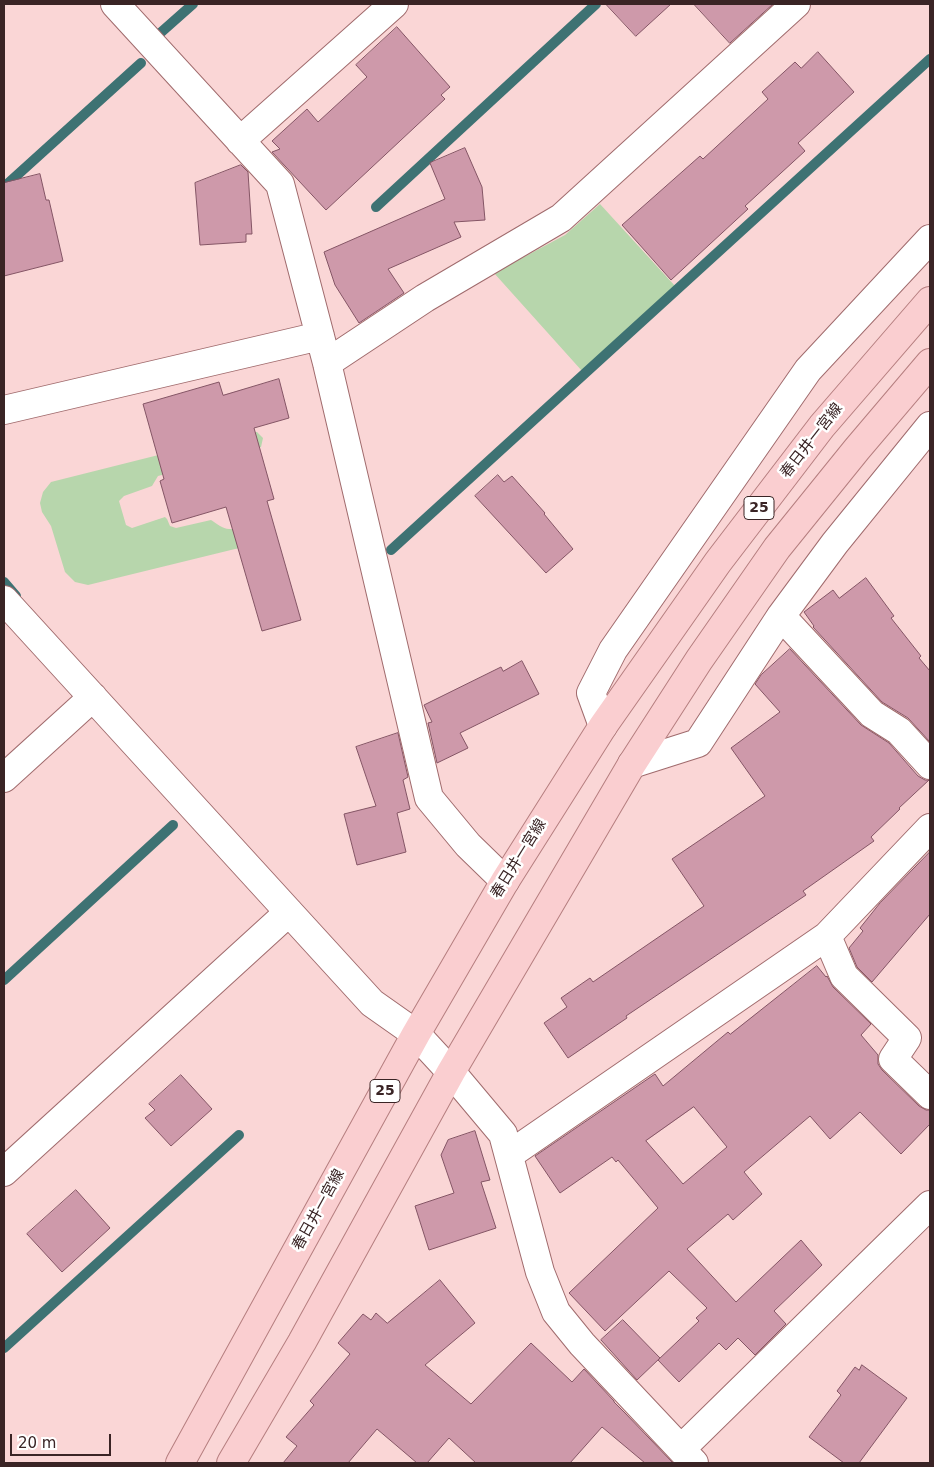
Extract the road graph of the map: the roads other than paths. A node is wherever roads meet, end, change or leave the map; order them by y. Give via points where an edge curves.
1 (115, 4) edge
2 (394, 4) edge
3 (796, 4) edge
4 (240, 141) junction
5 (930, 239) edge
6 (930, 301) edge
7 (320, 336) junction
8 (327, 363) junction
9 (930, 363) edge
10 (4, 410) edge
11 (930, 426) edge
12 (4, 600) edge
13 (781, 616) junction
14 (93, 698) junction
15 (603, 726) junction
16 (632, 764) junction
17 (930, 765) edge
18 (4, 778) edge
19 (930, 828) edge
20 (504, 881) junction
21 (289, 912) junction
22 (827, 936) junction
23 (416, 1034) junction
24 (451, 1072) junction
25 (930, 1095) edge
26 (509, 1155) junction
27 (4, 1172) edge
28 (930, 1205) edge
29 (688, 1456) edge
30 (180, 1463) edge
31 (231, 1463) edge

1 - 4 street
2 - 4 street
3 - 8 street via 561,218 425,298
4 - 7 street via 280,184
5 - 15 street via 808,370 613,650 592,693
6 - 15 main road, 春日井一宮線 / 25 via 822,426 718,562
7 - 8 street
7 - 10 street
8 - 20 street via 429,798 468,845
9 - 16 main road, 25 via 777,548
11 - 13 street
12 - 14 street
13 - 16 street via 698,743
13 - 17 street via 872,714 899,730
14 - 18 street
14 - 21 street
15 - 20 main road, 春日井一宮線 / 25
16 - 24 main road, 25
19 - 22 street
20 - 23 main road, 春日井一宮線 / 25
21 - 23 street via 372,1003
21 - 27 street
22 - 25 street via 844,976 907,1038 893,1059
22 - 26 street
23 - 24 street
23 - 30 main road, 春日井一宮線 / 25
24 - 26 street via 503,1134
24 - 31 main road, 25 via 302,1342
26 - 29 street via 540,1272 556,1312
28 - 29 street

